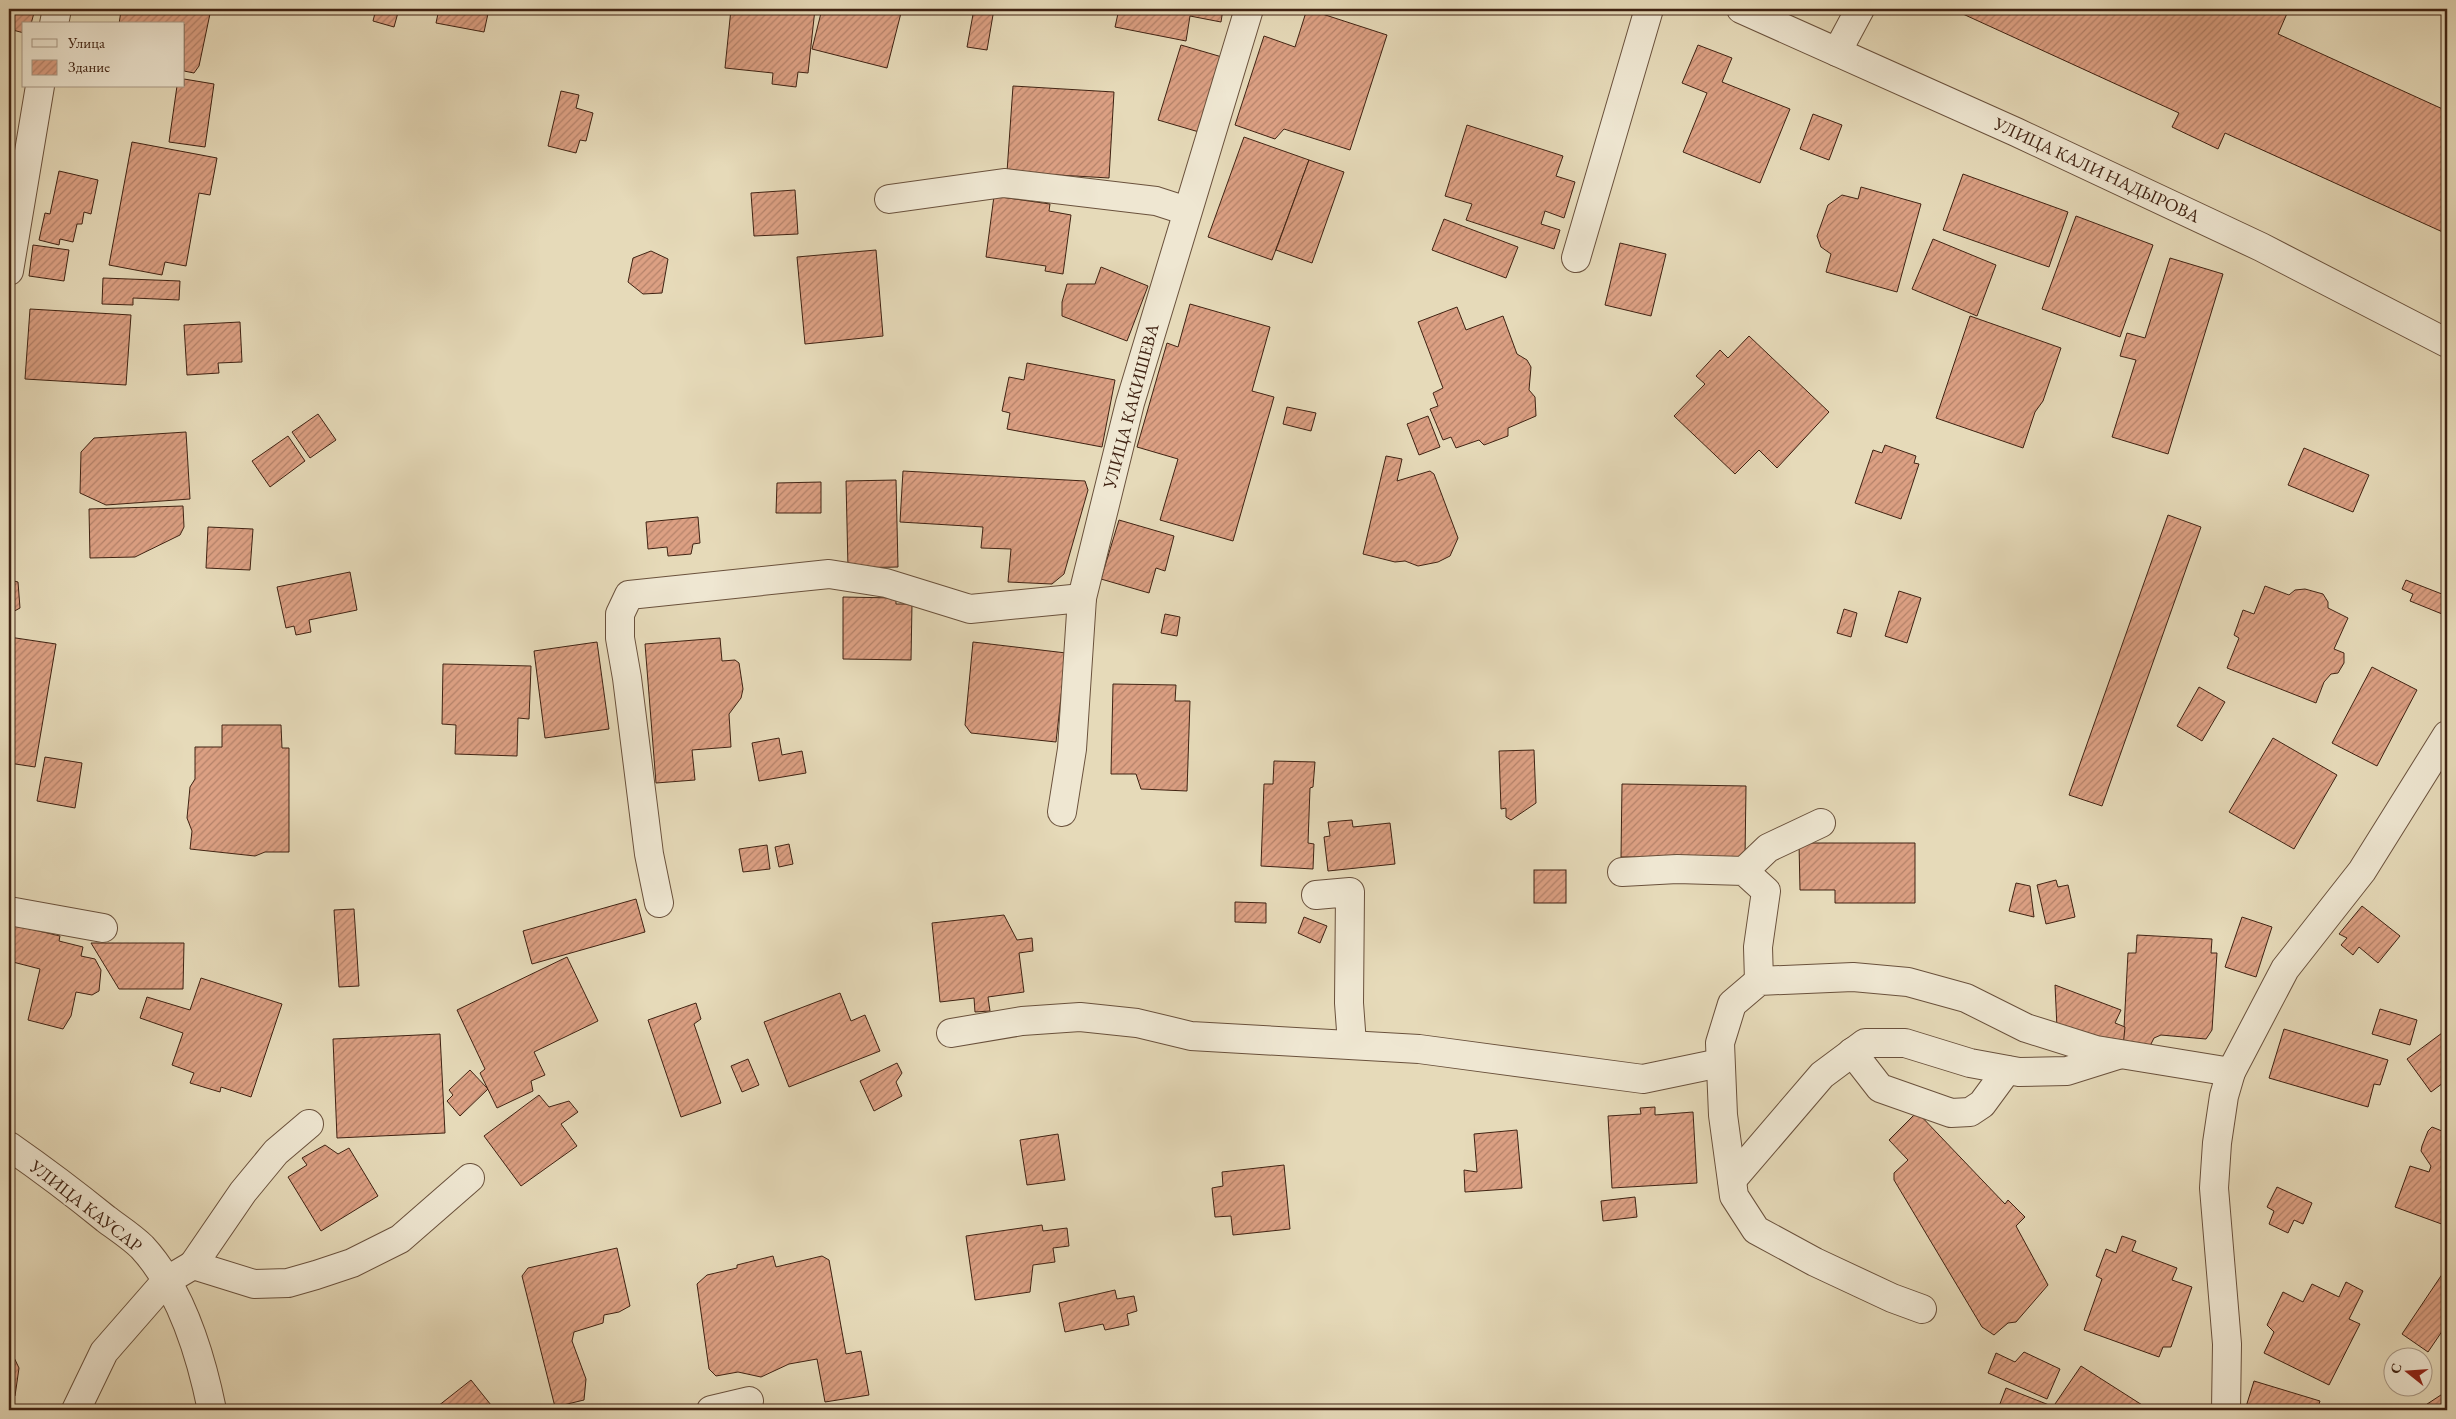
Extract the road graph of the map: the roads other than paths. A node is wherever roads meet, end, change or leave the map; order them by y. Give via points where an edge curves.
1 (57, 9) edge
2 (1249, 9) edge
3 (1649, 9) edge
4 (1741, 9) edge
5 (1860, 9) edge
6 (54, 22) edge
7 (1837, 52) junction
8 (40, 88) edge
9 (889, 199) dead end
10 (1187, 211) junction
11 (1576, 258) dead end
12 (9, 269) edge
13 (2447, 342) edge
14 (1082, 598) junction
15 (2447, 735) edge
16 (1062, 812) dead end
17 (1822, 823) dead end
18 (1744, 871) junction
19 (1622, 872) dead end
20 (1316, 895) dead end
21 (659, 904) dead end
22 (9, 911) edge
23 (103, 928) dead end
24 (1759, 981) junction
25 (951, 1033) dead end
26 (1352, 1044) junction
27 (1852, 1052) junction
28 (2122, 1054) junction
29 (1720, 1063) junction
30 (2007, 1070) junction
31 (2231, 1072) junction
32 (309, 1124) dead end
33 (9, 1146) edge
34 (470, 1178) dead end
35 (1732, 1180) junction
36 (193, 1265) junction
37 (166, 1282) junction
38 (1922, 1309) dead end
39 (749, 1401) dead end
40 (76, 1410) edge
41 (212, 1410) edge
42 (712, 1410) edge
43 (2226, 1410) edge

1 - 6 street
2 - 10 street, УЛИЦА КАКИШЕВА
3 - 11 street
4 - 7 street, УЛИЦА КАЛИ НАДЫРОВА
5 - 7 street
7 - 13 street, УЛИЦА КАЛИ НАДЫРОВА via 2261,247
8 - 12 street
9 - 10 street via 1004,183 1156,201
10 - 14 street, УЛИЦА КАКИШЕВА via 1130,403
14 - 16 street, УЛИЦА КАКИШЕВА via 1072,749
14 - 21 street via 970,610 886,583 829,574 629,595 620,614 620,638 628,678 649,854
15 - 31 street via 2362,871 2285,969
17 - 18 street via 1768,848
18 - 19 street via 1677,869
18 - 24 street via 1766,891 1758,946
20 - 26 street via 1350,892
22 - 23 street
24 - 28 street via 1853,977 1908,982 1966,998 2026,1028 2096,1050
24 - 29 street via 1732,1004 1720,1043
25 - 26 street via 1022,1021 1080,1017 1137,1023 1191,1036
26 - 29 street via 1419,1049 1643,1080
27 - 30 street via 1865,1043 1905,1043 1970,1063
27 - 30 street via 1880,1088 1951,1113 1970,1112 1982,1104
27 - 35 street via 1822,1075
28 - 30 street via 2067,1071
28 - 31 street
29 - 35 street
31 - 43 street via 2218,1134 2214,1188 2227,1344
32 - 36 street via 276,1152 243,1192
33 - 37 street, УЛИЦА КАУСАР via 142,1247
34 - 36 street via 400,1239 352,1263 316,1275 288,1283 254,1284
35 - 38 street via 1734,1196 1756,1230 1815,1262
36 - 37 street
37 - 40 street via 104,1352
37 - 41 street, УЛИЦА КАУСАР via 190,1331 205,1373
39 - 42 street

